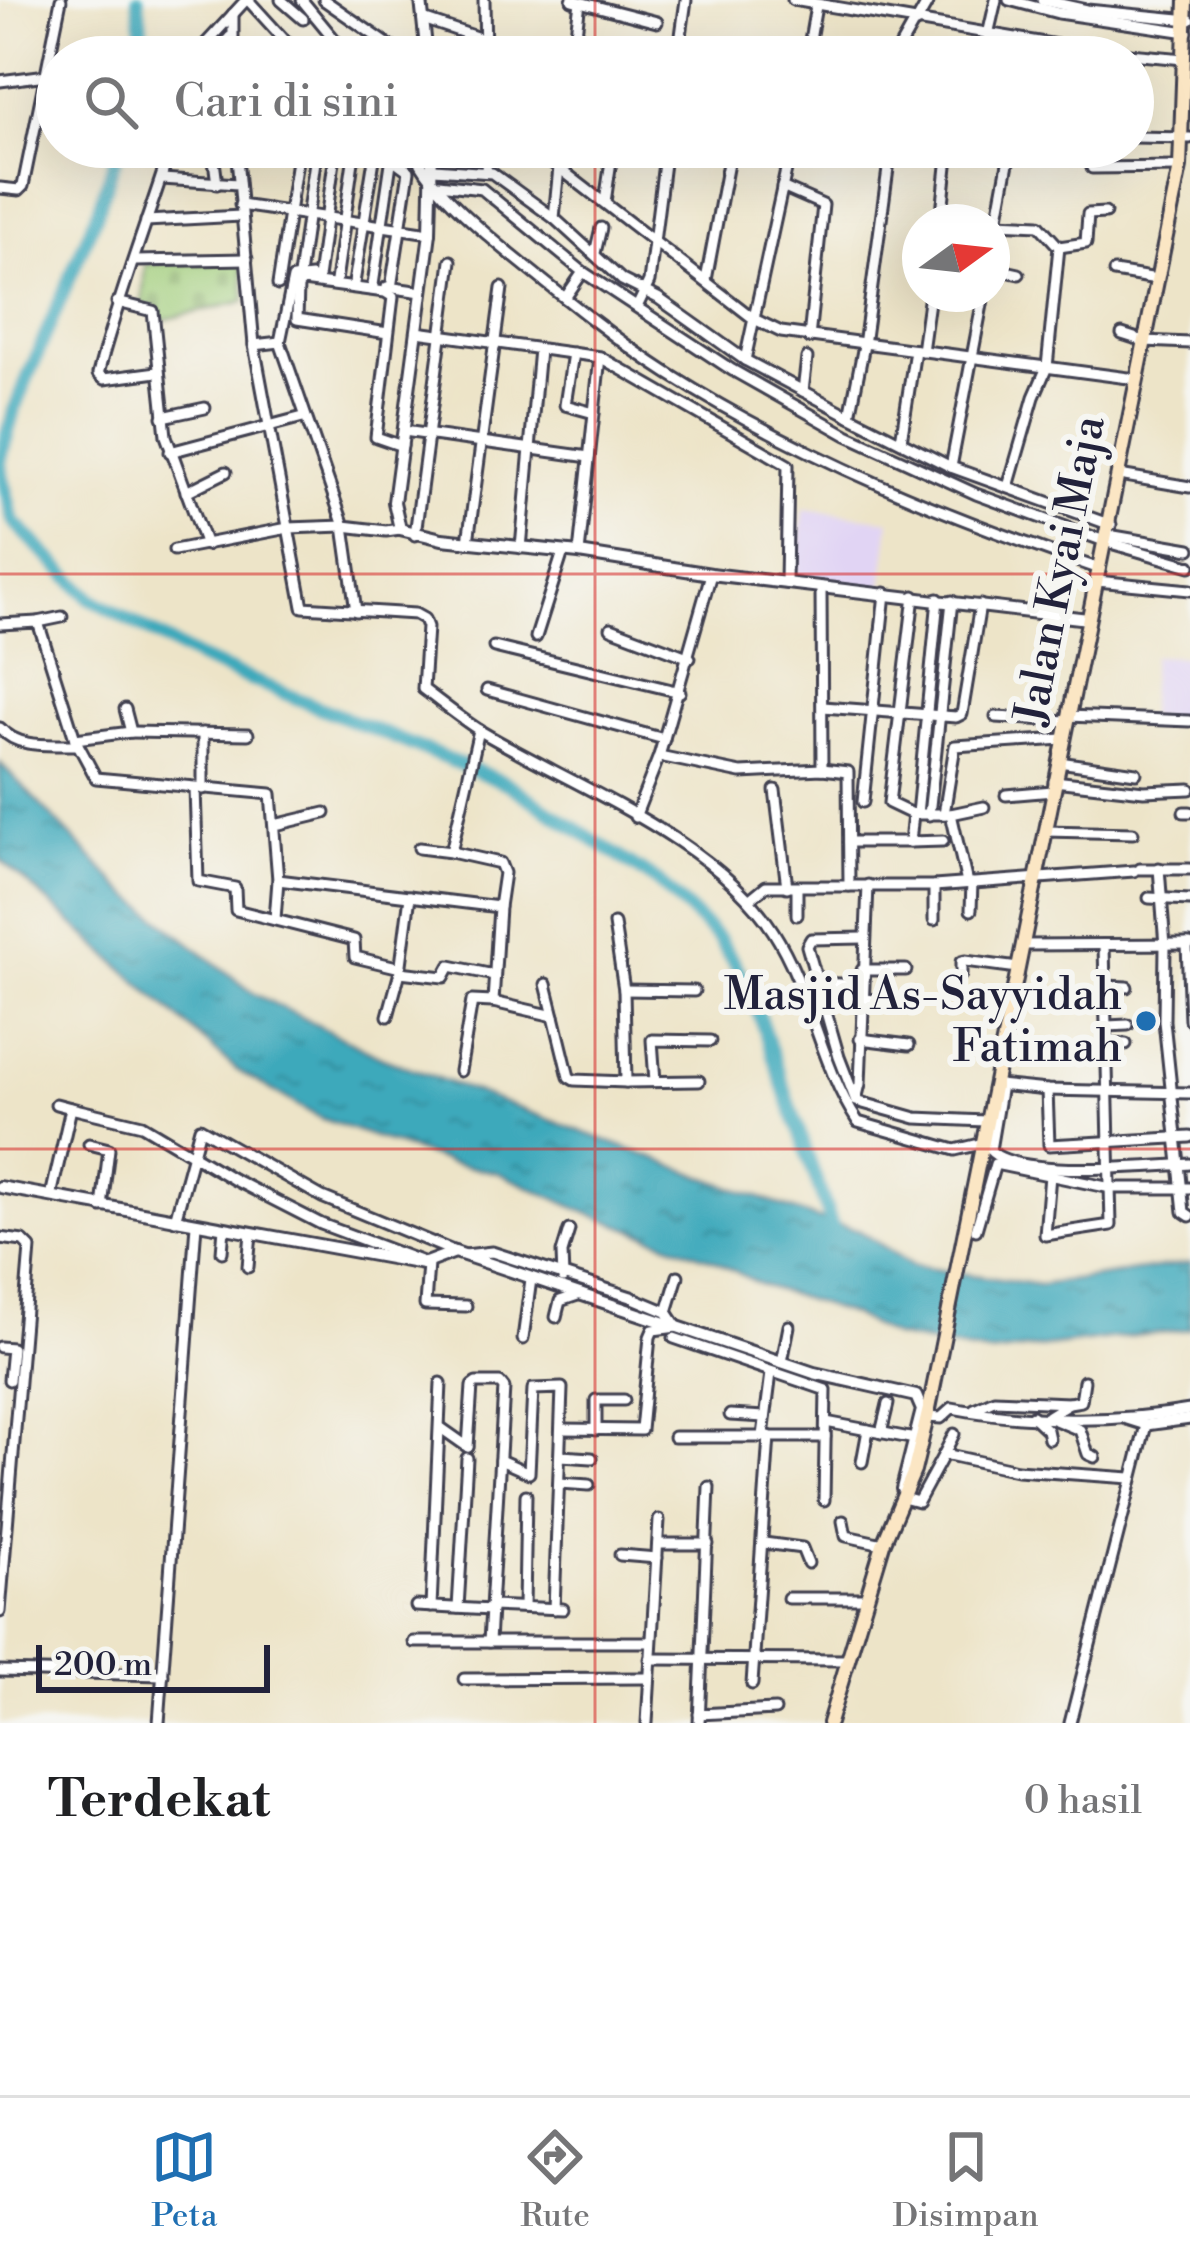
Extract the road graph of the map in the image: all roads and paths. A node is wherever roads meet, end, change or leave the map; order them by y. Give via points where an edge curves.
1 (61, 0) edge
2 (247, 0) edge
3 (280, 0) edge
4 (302, 0) edge
5 (324, 0) edge
6 (421, 0) edge
7 (484, 0) edge
8 (686, 0) edge
9 (793, 0) edge
10 (911, 0) edge
11 (996, 0) edge
12 (1009, 0) edge
13 (1042, 0) edge
14 (1186, 0) edge
15 (576, 1) edge
16 (927, 3) edge
17 (816, 7) junction
18 (233, 14) junction
19 (303, 19) dead end
20 (423, 19) junction
21 (657, 22) dead end
22 (915, 23) junction
23 (1188, 26) edge
24 (988, 35) junction
25 (54, 36) edge
26 (213, 36) edge
27 (230, 36) edge
28 (280, 36) edge
29 (332, 36) edge
30 (376, 36) edge
31 (425, 36) edge
32 (468, 36) edge
33 (484, 36) edge
34 (574, 36) edge
35 (681, 36) edge
36 (811, 36) edge
37 (907, 36) edge
38 (993, 36) edge
39 (1154, 57) edge
40 (1184, 59) junction
41 (36, 76) edge
42 (0, 81) edge
43 (1187, 99) edge
44 (36, 126) edge
45 (1154, 137) edge
46 (1187, 138) edge
47 (1154, 167) edge
48 (1180, 167) junction
49 (165, 168) edge
50 (215, 168) edge
51 (237, 168) edge
52 (296, 168) edge
53 (314, 168) edge
54 (333, 168) edge
55 (352, 168) edge
56 (371, 168) edge
57 (390, 168) edge
58 (406, 168) edge
59 (420, 168) edge
60 (435, 168) edge
61 (486, 168) edge
62 (559, 168) edge
63 (562, 168) edge
64 (610, 168) edge
65 (664, 168) edge
66 (727, 168) edge
67 (786, 168) edge
68 (888, 168) edge
69 (947, 168) edge
70 (1007, 168) edge
71 (486, 172) junction
72 (436, 178) junction
73 (162, 179) junction
74 (217, 184) junction
75 (238, 184) junction
76 (782, 187) junction
77 (0, 188) edge
78 (482, 189) junction
79 (605, 202) junction
80 (943, 204) edge
81 (1000, 204) edge
82 (241, 211) junction
83 (288, 213) junction
84 (1105, 213) dead end
85 (308, 215) junction
86 (326, 218) junction
87 (554, 218) junction
88 (344, 220) junction
89 (146, 221) junction
90 (363, 223) junction
91 (1010, 224) edge
92 (381, 225) junction
93 (400, 228) junction
94 (601, 228) dead end
95 (430, 233) junction
96 (655, 240) junction
97 (1059, 247) junction
98 (593, 251) junction
99 (247, 259) junction
100 (135, 261) junction
101 (451, 261) dead end
102 (581, 270) junction
103 (1010, 272) edge
104 (1114, 272) dead end
105 (1019, 274) dead end
106 (299, 276) junction
107 (318, 278) junction
108 (1157, 279) junction
109 (336, 280) junction
110 (706, 280) junction
111 (263, 283) dead end
112 (354, 283) junction
113 (278, 285) junction
114 (373, 285) junction
115 (291, 288) junction
116 (392, 288) junction
117 (502, 288) dead end
118 (422, 292) junction
119 (645, 292) junction
120 (565, 298) junction
121 (117, 302) junction
122 (637, 307) junction
123 (926, 312) edge
124 (980, 312) edge
125 (754, 319) junction
126 (417, 332) junction
127 (388, 333) junction
128 (1122, 334) dead end
129 (439, 335) junction
130 (809, 338) junction
131 (1144, 340) junction
132 (494, 341) junction
133 (280, 342) junction
134 (1190, 343) edge
135 (254, 345) junction
136 (863, 345) junction
137 (539, 349) junction
138 (918, 351) junction
139 (573, 352) junction
140 (600, 356) junction
141 (807, 358) dead end
142 (970, 359) junction
143 (745, 360) junction
144 (1047, 367) junction
145 (157, 372) junction
146 (1136, 379) junction
147 (802, 391) junction
148 (206, 408) dead end
149 (594, 413) junction
150 (163, 416) junction
151 (850, 416) junction
152 (303, 417) junction
153 (268, 425) junction
154 (404, 431) junction
155 (428, 434) junction
156 (479, 441) junction
157 (901, 441) junction
158 (402, 446) junction
159 (530, 448) junction
160 (170, 452) junction
161 (589, 457) junction
162 (951, 467) junction
163 (226, 472) dead end
164 (1119, 475) junction
165 (1008, 487) junction
166 (1190, 487) edge
167 (186, 492) junction
168 (344, 526) junction
169 (288, 528) junction
170 (400, 529) junction
171 (1108, 534) junction
172 (415, 535) junction
173 (468, 542) junction
174 (206, 545) junction
175 (521, 548) junction
176 (1190, 549) edge
177 (174, 550) dead end
178 (562, 552) junction
179 (579, 553) junction
180 (1066, 557) junction
181 (1190, 566) edge
182 (711, 574) junction
183 (1099, 575) junction
184 (786, 583) junction
185 (821, 587) junction
186 (1190, 590) edge
187 (885, 593) junction
188 (914, 596) junction
189 (938, 599) junction
190 (952, 602) junction
191 (980, 605) junction
192 (356, 611) junction
193 (1053, 615) junction
194 (62, 617) dead end
195 (1088, 619) junction
196 (38, 622) junction
197 (0, 624) edge
198 (611, 628) dead end
199 (536, 637) dead end
200 (494, 646) dead end
201 (690, 658) junction
202 (487, 690) dead end
203 (680, 692) junction
204 (824, 707) junction
205 (873, 708) junction
206 (125, 709) dead end
207 (902, 711) junction
208 (927, 714) junction
209 (942, 716) junction
210 (996, 717) dead end
211 (1067, 718) junction
212 (1190, 721) edge
213 (0, 728) edge
214 (479, 730) junction
215 (131, 732) junction
216 (202, 733) junction
217 (248, 734) dead end
218 (664, 739) junction
219 (1064, 740) junction
220 (76, 742) junction
221 (659, 756) junction
222 (1059, 762) junction
223 (822, 769) junction
224 (1136, 773) dead end
225 (1054, 786) junction
226 (199, 788) junction
227 (1190, 788) edge
228 (775, 790) dead end
229 (1006, 795) dead end
230 (862, 802) dead end
231 (984, 807) dead end
232 (325, 813) dead end
233 (919, 814) junction
234 (948, 814) junction
235 (635, 817) junction
236 (275, 825) junction
237 (898, 825) dead end
238 (1045, 831) junction
239 (1132, 833) dead end
240 (896, 841) junction
241 (943, 841) dead end
242 (849, 842) junction
243 (910, 842) junction
244 (419, 848) dead end
245 (451, 852) junction
246 (513, 857) dead end
247 (1159, 868) junction
248 (1190, 869) edge
249 (278, 880) junction
250 (1035, 880) junction
251 (970, 883) junction
252 (868, 885) junction
253 (792, 886) junction
254 (849, 886) junction
255 (934, 886) junction
256 (410, 896) junction
257 (1149, 898) dead end
258 (750, 899) junction
259 (1161, 899) junction
260 (1190, 900) edge
261 (499, 907) junction
262 (970, 910) dead end
263 (797, 915) dead end
264 (275, 919) junction
265 (934, 920) dead end
266 (614, 924) dead end
267 (864, 938) junction
268 (1188, 944) edge
269 (1023, 945) junction
270 (1104, 946) junction
271 (1165, 946) junction
272 (1018, 968) junction
273 (401, 970) junction
274 (862, 970) junction
275 (906, 970) dead end
276 (494, 975) junction
277 (961, 975) dead end
278 (819, 983) junction
279 (546, 984) dead end
280 (862, 985) junction
281 (1105, 986) junction
282 (1127, 987) dead end
283 (624, 990) junction
284 (694, 991) dead end
285 (862, 999) junction
286 (494, 1002) junction
287 (906, 1002) dead end
288 (388, 1016) dead end
289 (554, 1016) junction
290 (1190, 1020) edge
291 (1128, 1025) dead end
292 (1107, 1026) junction
293 (860, 1039) junction
294 (710, 1042) dead end
295 (1108, 1043) junction
296 (1126, 1043) dead end
297 (909, 1045) dead end
298 (460, 1070) dead end
299 (699, 1081) dead end
300 (626, 1082) junction
301 (655, 1082) junction
302 (997, 1084) junction
303 (1047, 1090) junction
304 (1108, 1091) junction
305 (1171, 1092) junction
306 (1190, 1094) edge
307 (56, 1104) dead end
308 (853, 1105) junction
309 (70, 1108) junction
310 (985, 1120) junction
311 (1184, 1138) edge
312 (89, 1144) dead end
313 (1109, 1144) junction
314 (980, 1148) junction
315 (192, 1155) junction
316 (1185, 1164) edge
317 (1112, 1168) junction
318 (1050, 1175) junction
319 (0, 1187) edge
320 (1111, 1188) junction
321 (1186, 1189) edge
322 (51, 1196) junction
323 (102, 1207) junction
324 (1190, 1216) edge
325 (175, 1220) junction
326 (196, 1224) junction
327 (224, 1228) junction
328 (569, 1230) dead end
329 (976, 1230) dead end
330 (250, 1233) junction
331 (0, 1238) edge
332 (222, 1252) dead end
333 (445, 1258) junction
334 (248, 1267) dead end
335 (585, 1267) dead end
336 (561, 1275) junction
337 (678, 1276) dead end
338 (531, 1279) junction
339 (578, 1289) junction
340 (466, 1306) dead end
341 (667, 1312) junction
342 (556, 1317) dead end
343 (682, 1324) junction
344 (789, 1326) dead end
345 (696, 1334) junction
346 (523, 1339) dead end
347 (0, 1348) edge
348 (782, 1362) junction
349 (771, 1373) junction
350 (9, 1380) dead end
351 (1084, 1381) dead end
352 (441, 1383) dead end
353 (624, 1400) dead end
354 (1069, 1402) junction
355 (888, 1404) dead end
356 (1190, 1410) edge
357 (970, 1412) junction
358 (999, 1414) junction
359 (730, 1415) dead end
360 (1033, 1416) junction
361 (1048, 1416) junction
362 (765, 1417) junction
363 (927, 1417) junction
364 (1122, 1418) junction
365 (1190, 1419) edge
366 (826, 1422) junction
367 (1013, 1424) dead end
368 (1146, 1426) junction
369 (441, 1428) junction
370 (563, 1429) junction
371 (596, 1430) junction
372 (868, 1430) junction
373 (881, 1432) junction
374 (954, 1434) dead end
375 (766, 1436) junction
376 (674, 1437) dead end
377 (825, 1437) junction
378 (915, 1439) junction
379 (1049, 1439) dead end
380 (944, 1454) junction
381 (561, 1456) junction
382 (1095, 1457) dead end
383 (467, 1458) dead end
384 (592, 1458) dead end
385 (500, 1460) junction
386 (862, 1462) dead end
387 (1132, 1478) junction
388 (560, 1483) junction
389 (589, 1485) dead end
390 (709, 1487) dead end
391 (526, 1495) dead end
392 (824, 1500) dead end
393 (901, 1503) junction
394 (659, 1520) dead end
395 (843, 1521) dead end
396 (2, 1538) edge
397 (764, 1543) junction
398 (658, 1544) junction
399 (708, 1544) junction
400 (883, 1544) junction
401 (620, 1556) dead end
402 (657, 1558) junction
403 (808, 1563) dead end
404 (788, 1598) dead end
405 (866, 1598) junction
406 (416, 1606) dead end
407 (430, 1607) junction
408 (524, 1607) junction
409 (458, 1608) junction
410 (491, 1608) junction
411 (0, 1612) edge
412 (414, 1642) dead end
413 (489, 1642) junction
414 (651, 1642) junction
415 (650, 1659) junction
416 (754, 1660) junction
417 (847, 1660) junction
418 (702, 1661) junction
419 (0, 1672) edge
420 (163, 1675) junction
421 (649, 1678) junction
422 (464, 1679) dead end
423 (752, 1684) dead end
424 (775, 1710) dead end
425 (699, 1718) edge
426 (159, 1723) edge
427 (647, 1723) edge
428 (829, 1723) edge
429 (1070, 1723) edge

1 - 25 street
2 - 18 street
2 - 28 street
3 - 19 street
4 - 29 street
5 - 30 street
6 - 20 street
7 - 33 street
8 - 35 street
9 - 17 street
10 - 16 street
11 - 24 street
12 - 23 street
13 - 23 street
14 - 23 main road, Jalan Kyai Maja
15 - 21 street
15 - 34 street
16 - 22 street
17 - 22 street
17 - 36 street
18 - 26 street
18 - 27 street
20 - 31 street
20 - 32 street
22 - 24 street
22 - 37 street
23 - 40 main road, Jalan Kyai Maja
24 - 38 street
39 - 40 street
40 - 43 main road, Jalan Kyai Maja
41 - 42 street
43 - 46 main road, Jalan Kyai Maja
44 - 77 street via 23,186
45 - 46 street
46 - 48 main road, Jalan Kyai Maja
47 - 48 street
48 - 108 main road, Jalan Kyai Maja
49 - 73 street
50 - 74 street
51 - 75 street
52 - 83 street
53 - 85 street
54 - 86 street
55 - 88 street
56 - 90 street
57 - 92 street
58 - 93 street
59 - 72 street
60 - 72 street
61 - 71 street
62 - 87 street
63 - 79 street
64 - 79 street
65 - 96 street
66 - 110 street
67 - 76 street
68 - 136 street
69 - 80 street
70 - 81 street
71 - 72 street
71 - 78 street
71 - 87 street
72 - 78 street
72 - 95 street
72 - 120 street via 479,229
73 - 74 street
73 - 89 street
74 - 75 street
75 - 82 street
76 - 125 street
76 - 130 street via 823,205
78 - 102 street
79 - 96 street
82 - 83 street
82 - 89 street
82 - 99 street
83 - 85 street
83 - 113 street
84 - 97 street via 1088,214 1086,243
85 - 86 street
85 - 106 street
86 - 88 street
86 - 107 street
87 - 98 street
88 - 90 street
88 - 109 street
89 - 100 street
90 - 92 street
90 - 112 street
91 - 97 street via 1039,225
92 - 93 street
92 - 114 street
93 - 95 street
93 - 116 street
94 - 98 street
95 - 118 street
96 - 110 street
96 - 119 street
97 - 144 street
98 - 102 street
98 - 119 street
99 - 100 street
99 - 135 street
100 - 121 street
101 - 129 street
102 - 120 street
102 - 122 street
103 - 105 street
104 - 108 street
106 - 107 street
106 - 115 street
107 - 109 street
108 - 131 main road, Jalan Kyai Maja
109 - 112 street
110 - 125 street
111 - 113 street
112 - 114 street
113 - 115 street
114 - 116 street
115 - 133 street
116 - 118 street
117 - 132 street
118 - 126 street
119 - 122 street
119 - 143 street
120 - 180 street via 669,374 833,462
121 - 145 street via 154,310
121 - 145 street via 99,377
122 - 171 street via 847,435 976,494
123 - 138 street
124 - 142 street
125 - 130 street
125 - 143 street
126 - 129 street
126 - 154 street
127 - 127 street via 390,293 300,283 296,319
127 - 158 street via 376,440
128 - 131 street
129 - 132 street
129 - 155 street
130 - 136 street
131 - 134 street
131 - 146 main road, Jalan Kyai Maja
132 - 137 street
132 - 156 street
133 - 135 street
133 - 152 street
135 - 153 street
136 - 138 street
136 - 151 street
137 - 139 street
137 - 159 street
138 - 142 street
138 - 157 street
139 - 140 street
139 - 149 street via 566,406
140 - 149 street
140 - 184 street via 788,465
141 - 147 street
142 - 144 street
142 - 162 street
143 - 147 street
144 - 146 street
144 - 165 street
145 - 150 street
146 - 164 main road, Jalan Kyai Maja
147 - 151 street
148 - 150 street
149 - 161 street
150 - 160 street
151 - 157 street
152 - 153 street
152 - 168 street
153 - 160 street
153 - 169 street
154 - 155 street
154 - 158 street
155 - 156 street
155 - 172 street
156 - 159 street
156 - 173 street
157 - 162 street
158 - 170 street via 394,502
159 - 161 street
159 - 175 street
160 - 167 street
161 - 179 street
162 - 165 street
163 - 167 street
164 - 166 street
164 - 171 main road, Jalan Kyai Maja
165 - 171 street
167 - 174 street
168 - 169 street
168 - 170 street
168 - 192 street
169 - 174 street
169 - 192 street via 303,607
170 - 172 street
171 - 176 street
171 - 181 street
171 - 183 main road, Jalan Kyai Maja
172 - 173 street
173 - 175 street
174 - 177 street
175 - 178 street
178 - 179 street
178 - 199 street
179 - 182 street
180 - 183 street
180 - 193 street
182 - 184 street
182 - 201 street
183 - 186 street
183 - 195 main road, Jalan Kyai Maja
184 - 185 street
185 - 187 street
185 - 204 street
187 - 188 street
187 - 205 street
188 - 189 street
188 - 207 street
189 - 190 street
189 - 208 street
190 - 191 street
190 - 209 street
191 - 193 street
191 - 209 street via 965,708
192 - 214 street via 424,619 423,689
193 - 195 street
194 - 196 street
195 - 211 main road, Jalan Kyai Maja
196 - 197 street
196 - 220 street
198 - 201 street
200 - 203 street
201 - 203 street
202 - 218 street
203 - 218 street
204 - 205 street
204 - 223 street
205 - 207 street
205 - 230 street
206 - 215 street
207 - 208 street
207 - 233 street via 889,803
208 - 209 street
208 - 233 street
209 - 233 street
210 - 211 street
211 - 212 street
211 - 219 main road, Jalan Kyai Maja
213 - 220 street via 21,743
214 - 235 street
214 - 245 street
215 - 216 street
215 - 220 street
216 - 217 street
216 - 226 street
218 - 221 street
219 - 222 main road, Jalan Kyai Maja
219 - 234 street via 956,746
220 - 226 street via 96,778
221 - 223 street via 741,773
221 - 235 street
222 - 224 street
222 - 225 main road, Jalan Kyai Maja
223 - 242 street via 850,776
225 - 227 street
225 - 229 street
225 - 238 main road, Jalan Kyai Maja
226 - 236 street via 271,794
226 - 264 street via 198,880 232,886 234,909
228 - 253 street
231 - 234 street
232 - 236 street
233 - 234 street
233 - 243 street
234 - 251 street
235 - 258 street
236 - 249 street
237 - 240 street
238 - 239 street
238 - 250 main road, Jalan Kyai Maja
240 - 242 street
240 - 243 street
241 - 243 street
242 - 254 street
244 - 245 street
245 - 261 street via 500,863
246 - 261 street
247 - 248 street
247 - 250 street
247 - 259 street
249 - 256 street
249 - 264 street
250 - 251 street
250 - 269 main road, Jalan Kyai Maja
251 - 255 street
251 - 262 street
252 - 254 street
252 - 255 street
252 - 267 street
253 - 254 street
253 - 258 street via 761,888
253 - 263 street
255 - 265 street
256 - 261 street
256 - 273 street
257 - 259 street
258 - 308 street via 776,934 833,1078
259 - 260 street
259 - 271 street
261 - 276 street
264 - 273 street via 354,940 355,957
266 - 283 street
267 - 274 street
267 - 278 street via 809,940
268 - 271 street
268 - 290 street
269 - 270 street
269 - 272 main road, Jalan Kyai Maja
270 - 271 street
270 - 281 street
271 - 305 street
272 - 277 street via 962,961
272 - 302 main road, Jalan Kyai Maja
273 - 276 street via 444,977 450,966
273 - 288 street
274 - 275 street
274 - 280 street
276 - 286 street
278 - 280 street
278 - 308 street
279 - 289 street
280 - 285 street
281 - 282 street
281 - 292 street
283 - 284 street
283 - 300 street
285 - 287 street
285 - 293 street
286 - 289 street
286 - 298 street via 472,1001
289 - 300 street via 571,1079
291 - 292 street
292 - 295 street
293 - 297 street
293 - 308 street
294 - 301 street via 652,1040
295 - 296 street
295 - 304 street
299 - 301 street
300 - 301 street
302 - 303 street
302 - 310 main road, Jalan Kyai Maja
302 - 317 street via 992,1154
303 - 304 street
303 - 313 street via 1049,1145
304 - 305 street
304 - 313 street
305 - 306 street
305 - 311 street
307 - 309 street
308 - 310 street
308 - 314 street via 862,1125 955,1150
309 - 315 street via 137,1123
309 - 322 street
310 - 314 main road, Jalan Kyai Maja
311 - 313 street
311 - 316 street
312 - 323 street via 110,1149
313 - 317 street
314 - 363 main road, Jalan Kyai Maja
315 - 325 street
315 - 333 street via 321,1224
315 - 333 street via 200,1128
316 - 317 street
316 - 321 street
317 - 320 street
318 - 320 street
318 - 320 street via 1045,1235 1110,1226
318 - 329 street via 993,1165
319 - 322 street
320 - 321 street
321 - 324 street
322 - 323 street
323 - 325 street
325 - 326 street
326 - 327 street
326 - 420 street
327 - 330 street
327 - 332 street
328 - 336 street
330 - 333 street
330 - 334 street
331 - 396 street via 30,1248
333 - 336 street via 492,1252
333 - 338 street
333 - 340 street via 425,1305
335 - 339 street
336 - 339 street
337 - 341 street
338 - 339 street
338 - 346 street
339 - 341 street
339 - 342 street via 560,1301
339 - 343 street
341 - 343 street
343 - 345 street
343 - 371 street via 650,1337 641,1430
344 - 348 street
345 - 348 street
345 - 349 street via 674,1339
347 - 350 street via 12,1348
348 - 378 street via 916,1396 922,1405
349 - 362 street
349 - 366 street via 826,1390
351 - 354 street via 1081,1401
352 - 369 street
353 - 371 street via 596,1400
354 - 357 street via 994,1400
354 - 361 street
355 - 373 street
356 - 364 street
357 - 358 street
357 - 363 street via 952,1408
358 - 360 street
358 - 367 street
359 - 362 street
360 - 361 street
360 - 379 street
361 - 364 street
361 - 382 street via 1080,1430
362 - 375 street
363 - 393 main road, Jalan Kyai Maja
364 - 368 street
365 - 368 street
366 - 372 street
366 - 377 street
368 - 387 street
369 - 385 street via 468,1447 472,1386 500,1383
369 - 407 street
370 - 371 street
370 - 381 street
370 - 385 street via 562,1388 535,1387 529,1473
372 - 373 street
372 - 386 street
373 - 378 street
374 - 380 street
375 - 376 street
375 - 377 street
375 - 397 street
377 - 392 street
378 - 393 street
380 - 387 street via 1030,1472
380 - 393 street via 918,1502
381 - 384 street
381 - 388 street
383 - 409 street
385 - 410 street
387 - 429 street
388 - 389 street
388 - 408 street via 558,1609
390 - 399 street
391 - 408 street
393 - 400 main road, Jalan Kyai Maja
394 - 398 street
395 - 400 street via 846,1536
396 - 411 street
397 - 403 street via 802,1548
397 - 416 street
398 - 399 street
398 - 402 street
399 - 418 street
400 - 405 main road, Jalan Kyai Maja
401 - 402 street
402 - 414 street
404 - 405 street
405 - 417 main road, Jalan Kyai Maja
406 - 407 street
407 - 409 street
408 - 410 street
409 - 410 street
410 - 413 street
412 - 413 street
413 - 414 street
414 - 415 street
415 - 418 street
415 - 421 street
416 - 417 street
416 - 418 street
416 - 423 street
417 - 428 main road, Jalan Kyai Maja
418 - 425 street
419 - 420 street
420 - 426 street
421 - 422 street
421 - 427 street
424 - 425 street

